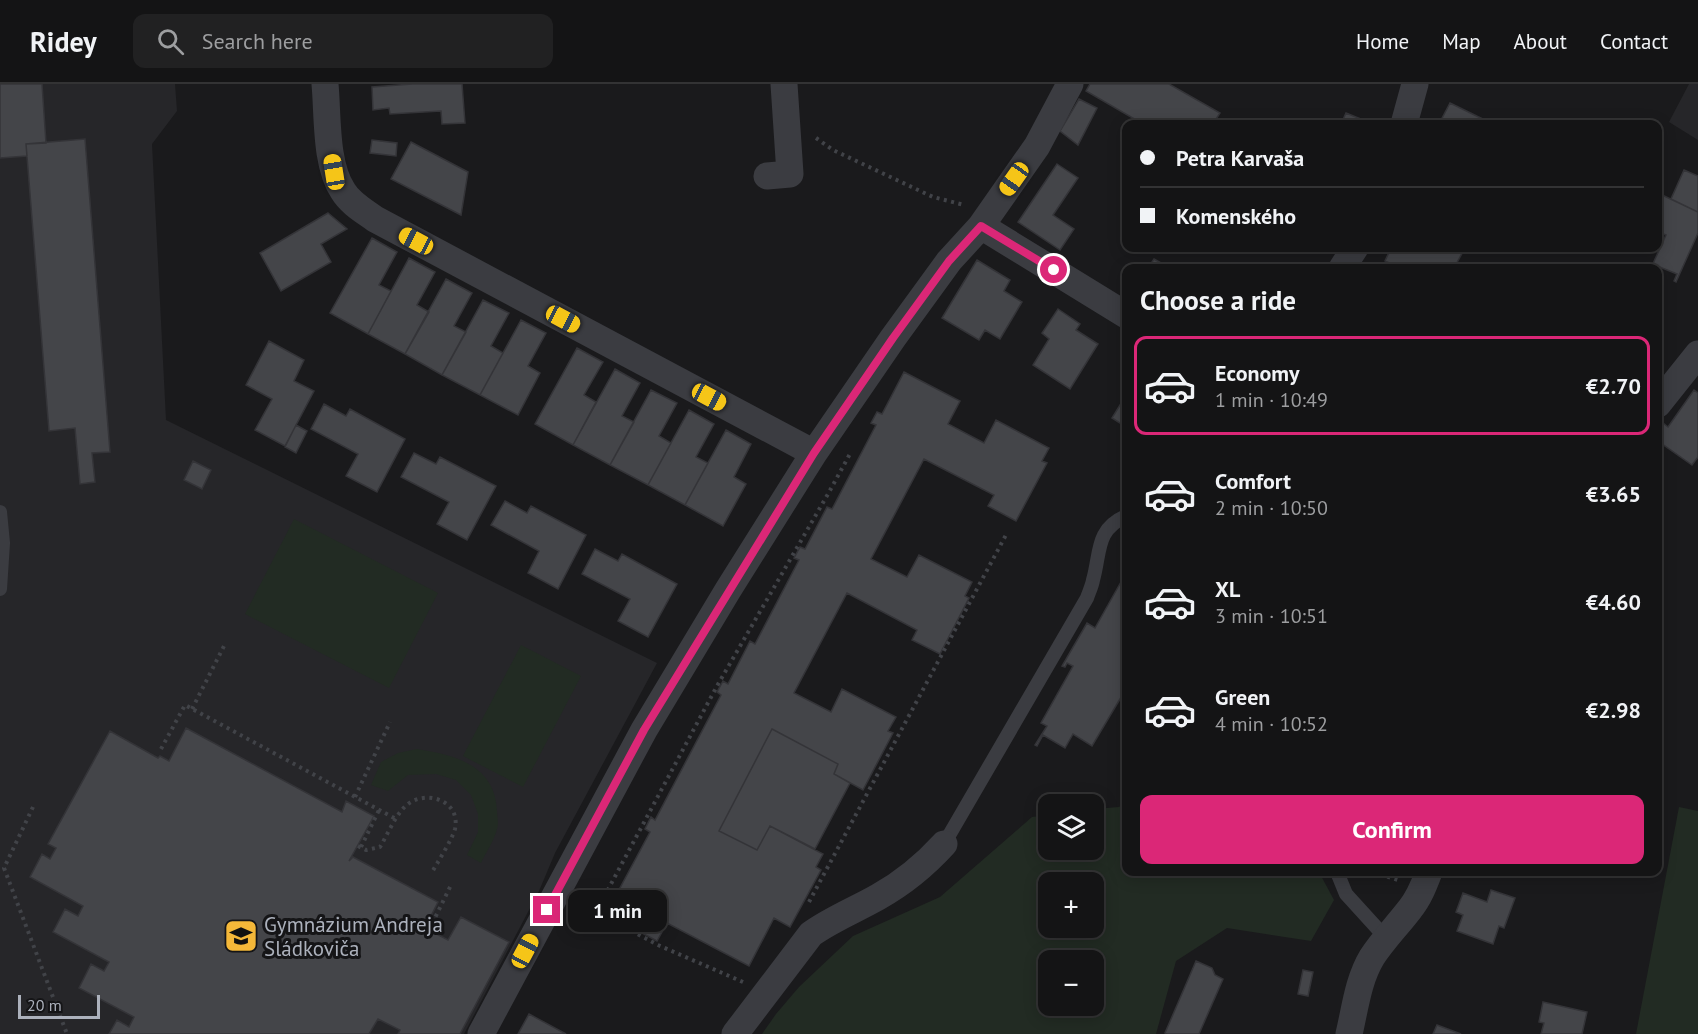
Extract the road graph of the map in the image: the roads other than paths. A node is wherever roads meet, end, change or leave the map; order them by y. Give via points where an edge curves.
1 (325, 84) edge
2 (784, 84) edge
3 (1070, 84) edge
4 (1415, 84) edge
5 (1405, 120) edge
6 (767, 176) dead end
7 (986, 219) junction
8 (1122, 312) edge
9 (1698, 354) edge
10 (1662, 399) edge
11 (814, 453) junction
12 (0, 512) edge
13 (1122, 518) edge
14 (0, 589) edge
15 (944, 844) joint
16 (1339, 876) edge
17 (1428, 876) edge
18 (1386, 938) junction
19 (481, 1034) edge
20 (735, 1034) edge
21 (1349, 1034) edge

1 - 11 street via 334,172 353,203 375,219
2 - 6 street via 790,174
3 - 7 street via 1037,146
4 - 5 street
7 - 8 street
7 - 11 street via 949,261
9 - 10 street
11 - 19 street via 644,730
12 - 14 lane
13 - 15 lane via 1105,532 1087,598
15 - 20 street via 906,880 811,934
16 - 18 lane via 1346,894
17 - 18 street via 1411,908
18 - 21 street via 1361,982

